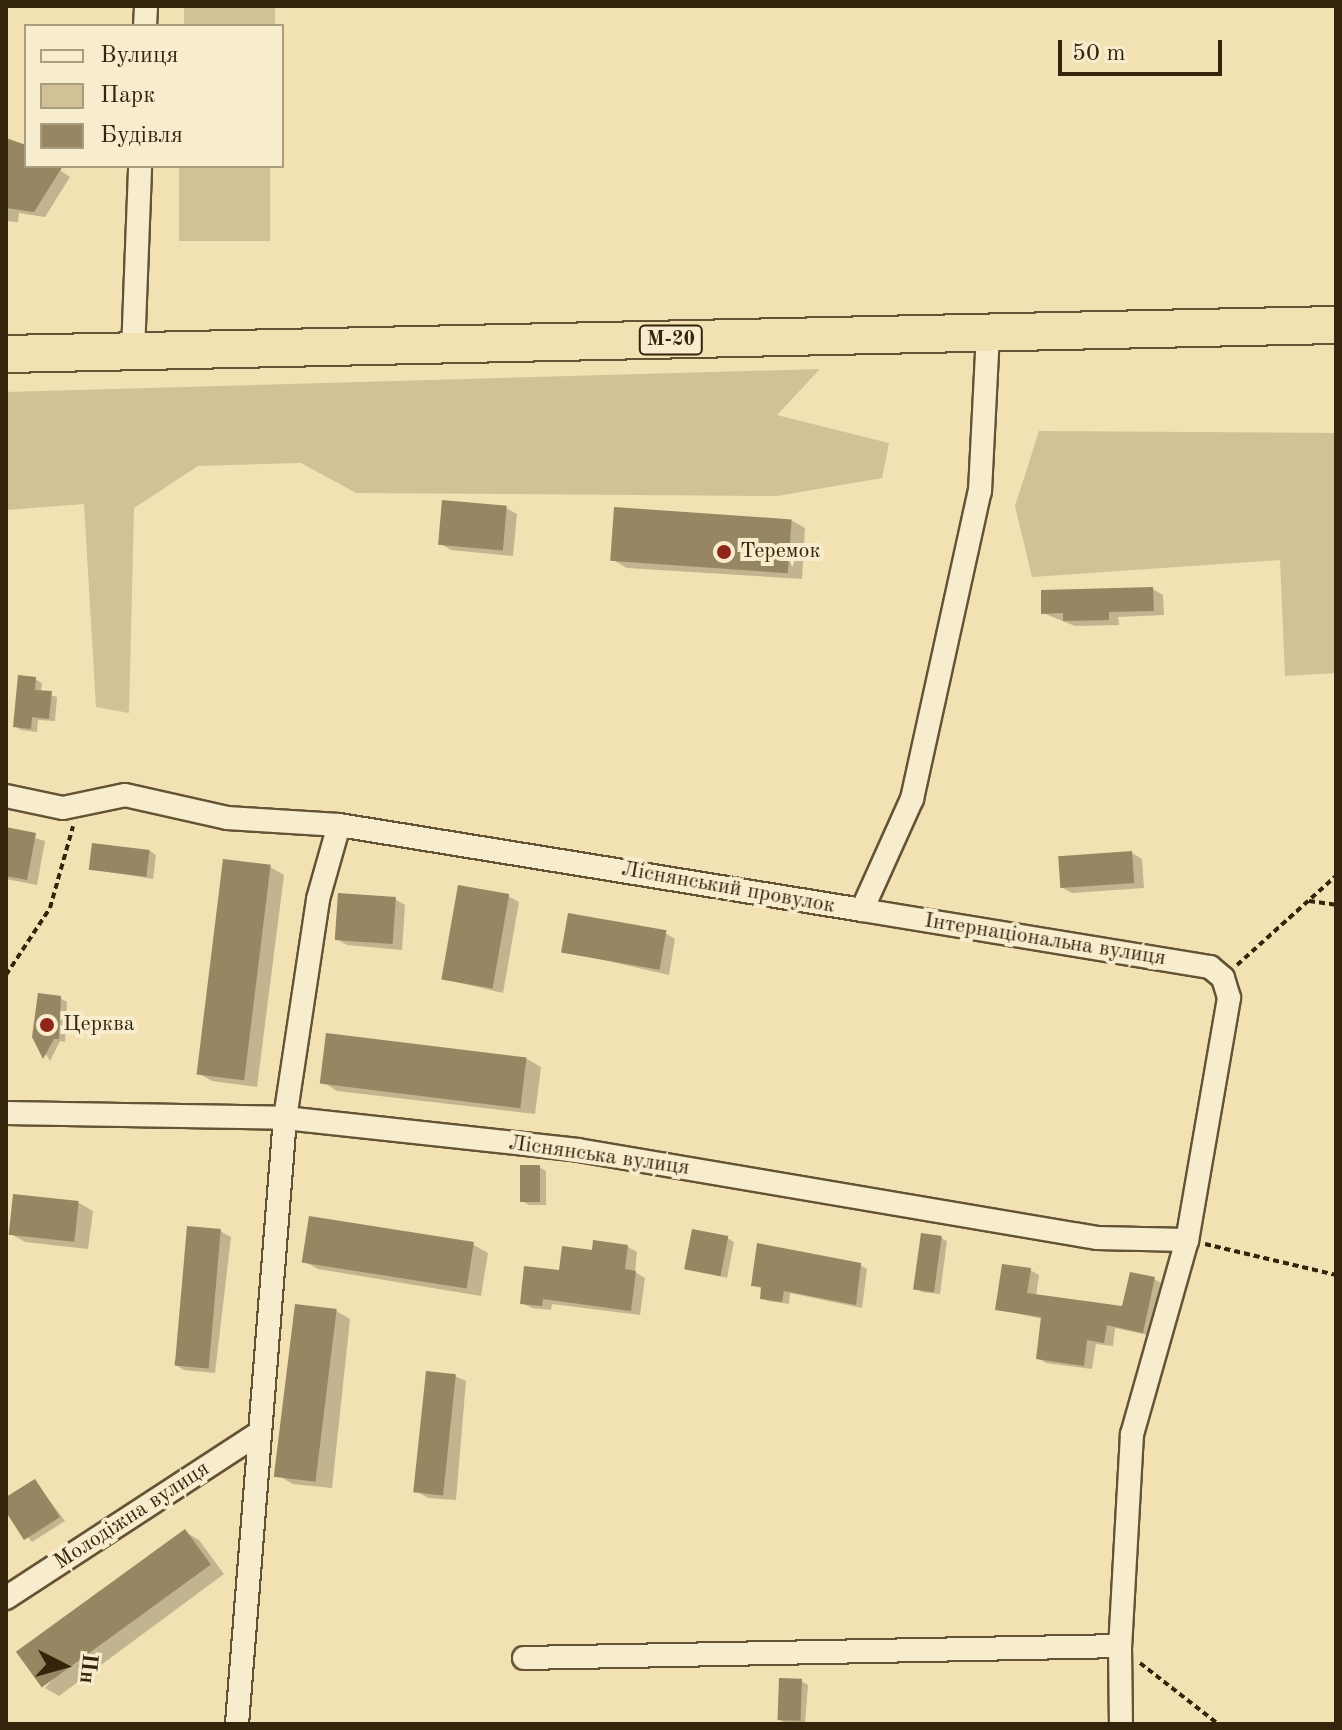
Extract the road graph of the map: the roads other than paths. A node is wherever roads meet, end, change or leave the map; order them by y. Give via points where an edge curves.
1 (140, 168) edge
2 (1336, 325) edge
3 (988, 333) junction
4 (133, 352) junction
5 (6, 354) edge
6 (6, 796) edge
7 (339, 825) junction
8 (862, 910) junction
9 (6, 1113) edge
10 (285, 1118) junction
11 (1187, 1240) junction
12 (259, 1433) junction
13 (6, 1598) edge
14 (1120, 1646) junction
15 (524, 1658) dead end
16 (237, 1724) edge
17 (1121, 1724) edge

1 - 4 street
2 - 3 highway, М-20
3 - 4 highway, М-20
3 - 8 street, Ліснянський провулок via 980,491 912,799
4 - 5 highway, М-20
6 - 7 street, Ліснянський провулок via 63,808 125,795 227,818
7 - 8 street, Ліснянський провулок
7 - 10 street via 318,899
8 - 11 street, Інтернаціональна вулиця via 1210,967 1223,978 1229,998
9 - 10 street, Ліснянська вулиця
10 - 11 street, Ліснянська вулиця via 578,1150 1097,1238
10 - 12 street
11 - 14 street via 1132,1434
12 - 13 street, Молодіжна вулиця
12 - 16 street
14 - 15 street
14 - 17 street

